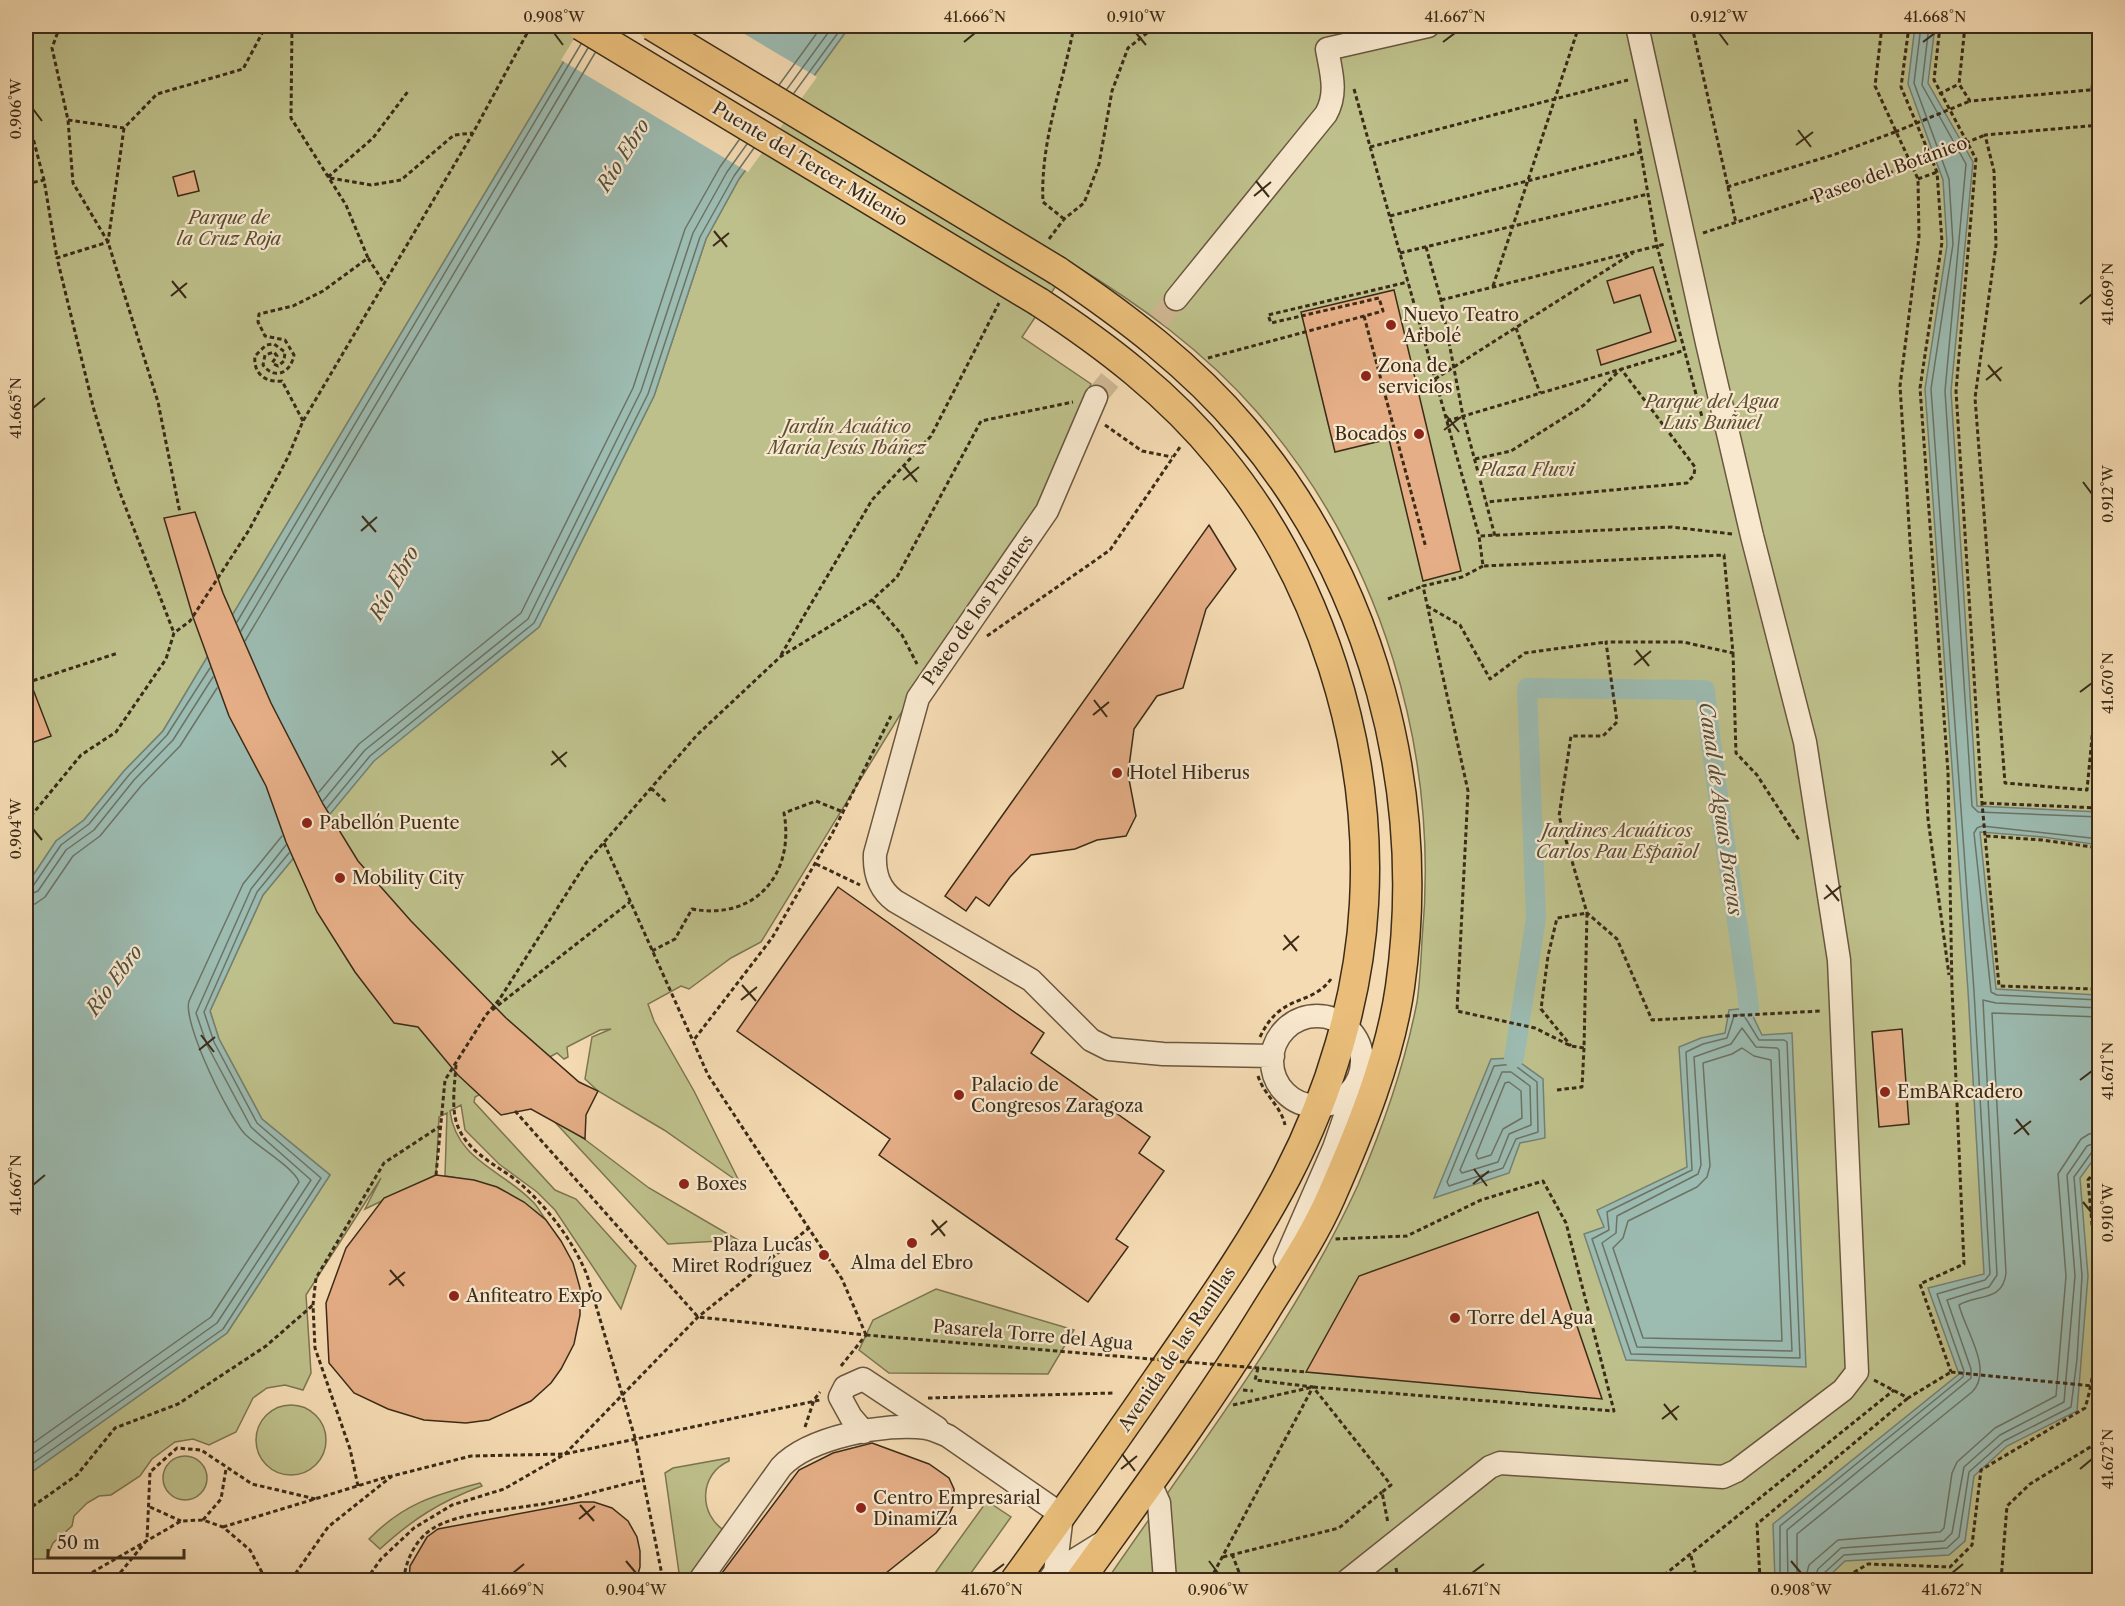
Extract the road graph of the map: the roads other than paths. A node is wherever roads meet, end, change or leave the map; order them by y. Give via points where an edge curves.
1 (581, 26) edge
2 (652, 26) edge
3 (1428, 26) edge
4 (1637, 26) edge
5 (1058, 271) joint
6 (1176, 299) tunnel mouth
7 (1039, 302) joint
8 (1091, 404) tunnel mouth
9 (1344, 1025) junction
10 (1264, 1056) junction
11 (1349, 1092) junction
12 (864, 1432) junction
13 (948, 1436) junction
14 (1150, 1483) junction
15 (1062, 1515) junction
16 (1061, 1578) edge
17 (700, 1581) edge
18 (1015, 1581) edge
19 (1165, 1581) edge
20 (1348, 1581) edge

1 - 7 main road, Puente del Tercer Milenio, bridge
2 - 5 main road, Puente del Tercer Milenio, bridge
3 - 6 street via 1327,49 1332,77 1330,106 1318,126
4 - 20 street via 1752,536 1805,742 1839,960 1857,1372 1844,1390 1723,1477 1500,1463 1490,1467
5 - 11 main road, Avenida de las Ranillas via 1157,342 1242,426 1302,511 1329,556 1356,615 1390,724 1399,770 1408,859 1408,909 1400,990
7 - 9 main road, Avenida de las Ranillas via 1117,355 1197,430 1264,518 1304,590 1347,723 1363,811 1364,902 1358,965
8 - 10 street, Paseo de los Puentes via 1047,511 918,698 875,854 875,872 883,890 895,901 1031,980 1091,1040 1109,1049 1153,1054
9 - 10 street via 1316,1016 1294,1023
9 - 11 main road, Avenida de las Ranillas
9 - 11 street, Avenida de las Ranillas via 1356,1038 1362,1060
10 - 11 street via 1284,1091 1299,1102
11 - 14 main road, Avenida de las Ranillas via 1330,1199 1211,1398
11 - 15 main road, Avenida de las Ranillas via 1288,1175 1202,1316
12 - 13 street via 928,1428
12 - 13 street via 840,1394 845,1387 863,1379
12 - 17 street via 817,1444 787,1461
13 - 15 street
14 - 16 main road, Avenida de las Ranillas via 1111,1537
14 - 19 street via 1159,1503
15 - 16 street
15 - 18 main road, Avenida de las Ranillas

